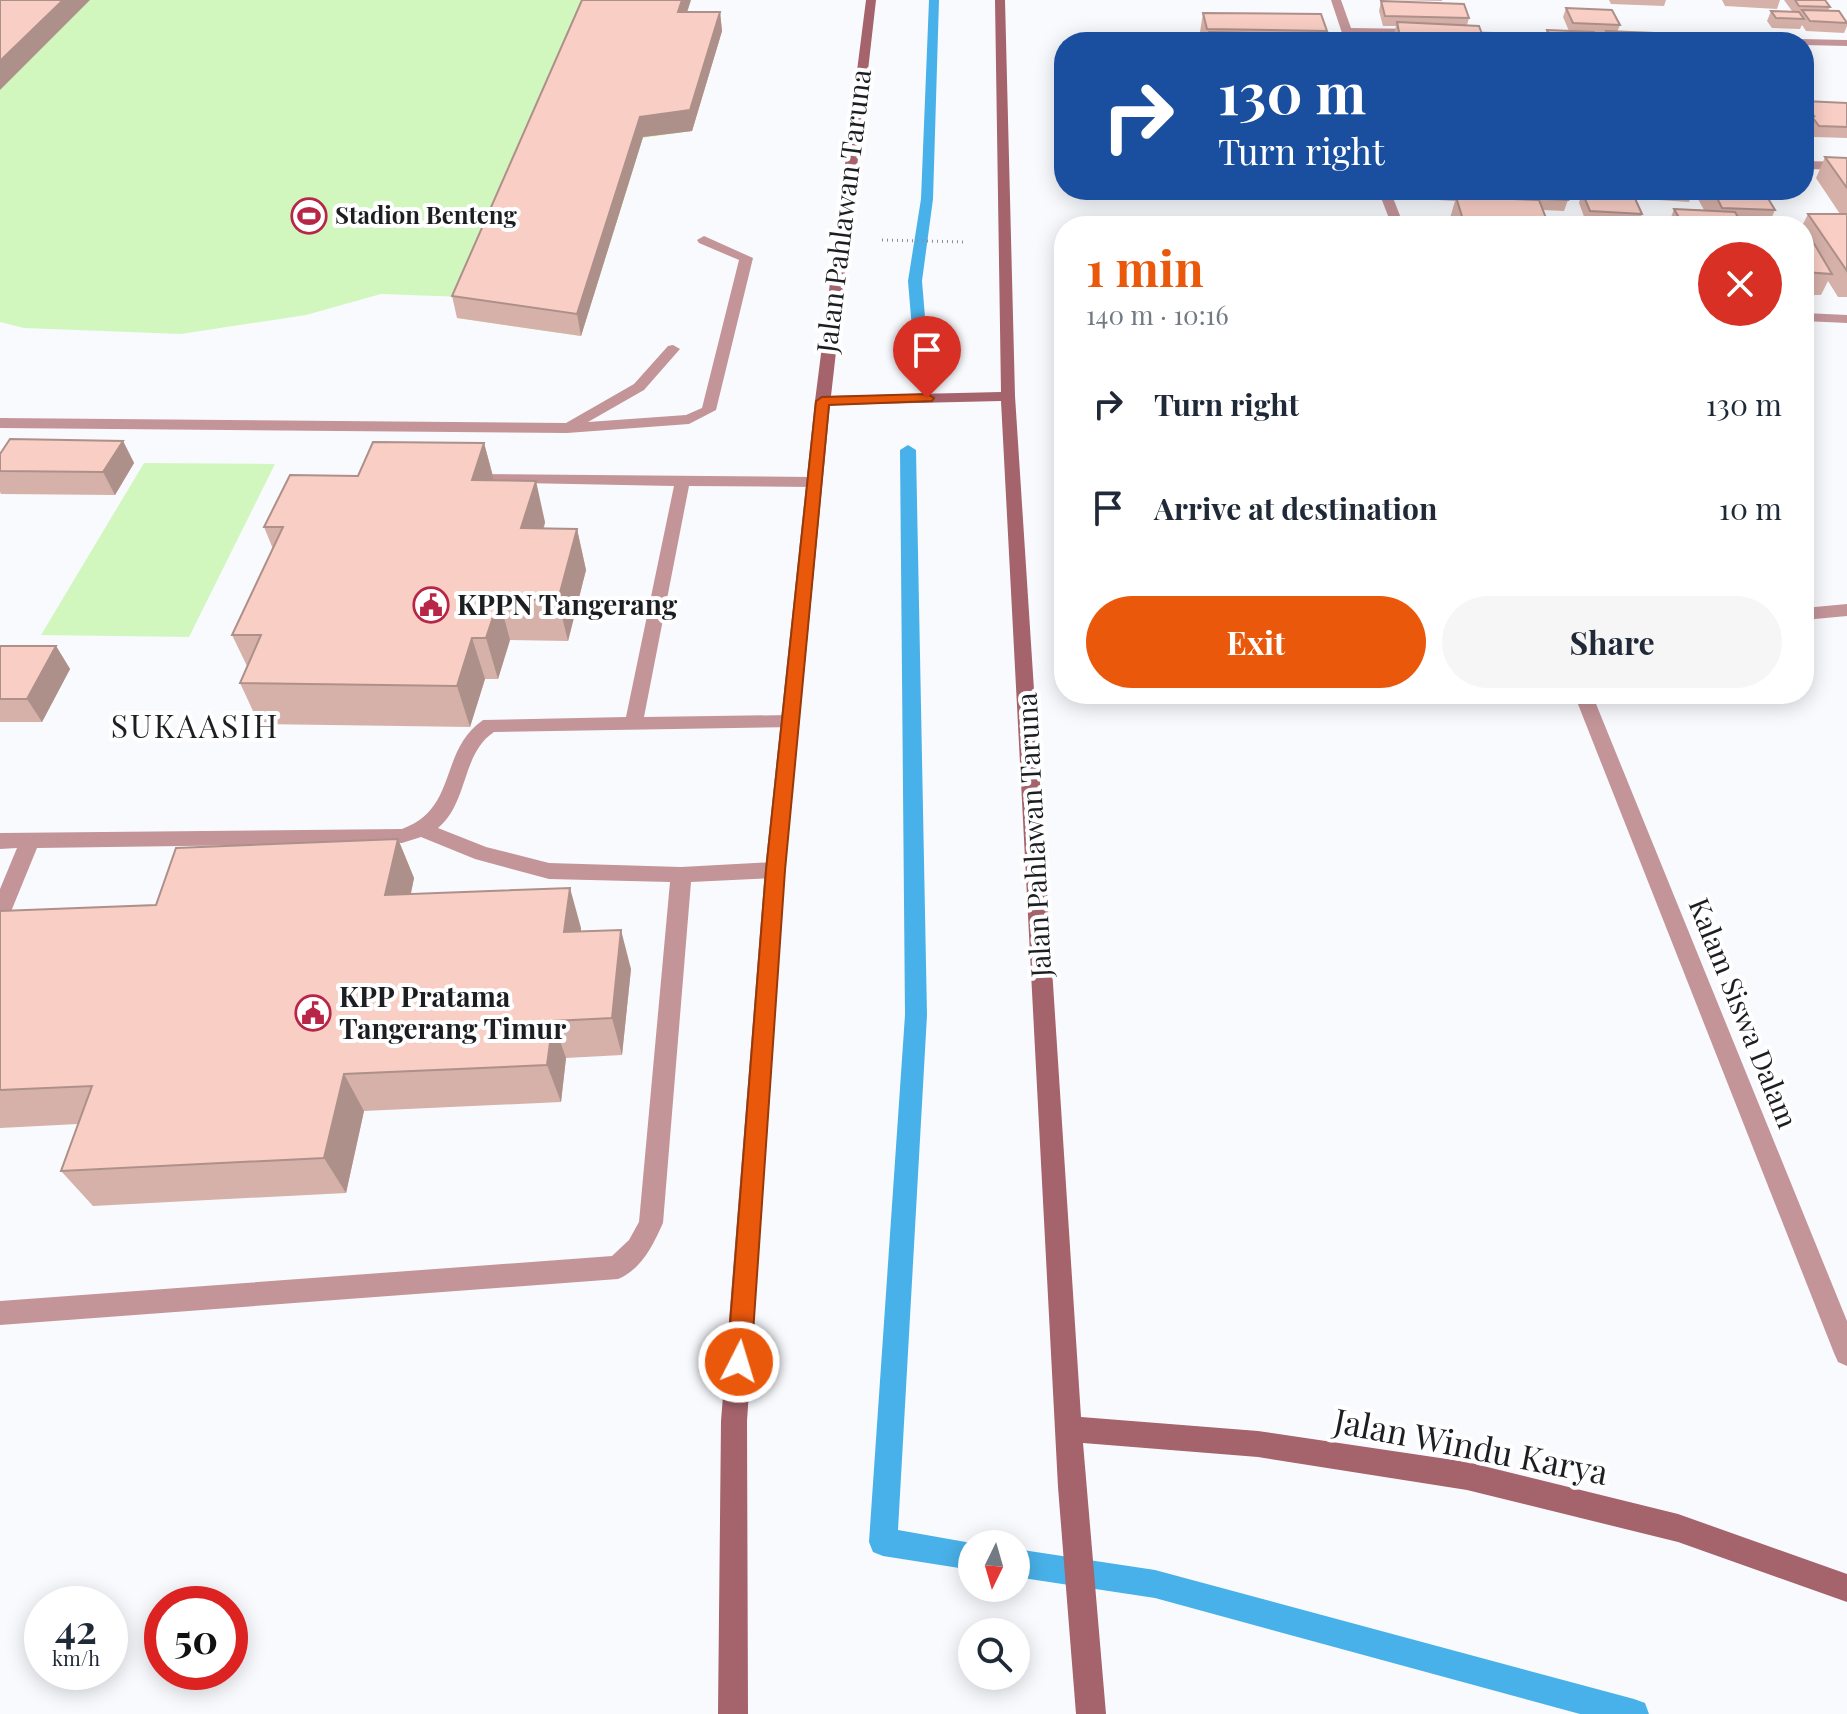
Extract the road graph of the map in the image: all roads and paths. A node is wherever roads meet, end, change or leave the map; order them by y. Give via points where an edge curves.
1 (871, 0) edge
2 (1000, 0) edge
3 (1336, 0) edge
4 (1348, 32) edge
5 (1814, 42) edge
6 (1847, 43) edge
7 (1814, 165) edge
8 (1847, 166) edge
9 (704, 240) dead end
10 (896, 240) dead end
11 (965, 242) dead end
12 (1814, 317) edge
13 (1847, 319) edge
14 (673, 349) dead end
15 (1008, 396) junction
16 (822, 401) junction
17 (0, 423) edge
18 (567, 428) junction
19 (474, 479) edge
20 (815, 482) junction
21 (682, 483) junction
22 (1847, 610) edge
23 (1814, 613) edge
24 (1587, 704) edge
25 (634, 722) junction
26 (790, 722) junction
27 (420, 829) junction
28 (0, 841) edge
29 (30, 841) junction
30 (775, 870) junction
31 (681, 875) junction
32 (0, 914) edge
33 (0, 1313) edge
34 (1847, 1353) edge
35 (1069, 1429) junction
36 (1847, 1588) edge
37 (733, 1714) edge
38 (1091, 1714) edge

1 - 16 main road, Jalan Pahlawan Taruna
2 - 15 main road, Jalan Pahlawan Taruna
3 - 4 street
5 - 6 street
7 - 8 street
9 - 18 street via 746,258 709,410 689,419
10 - 11 path
12 - 13 street
14 - 18 street via 643,384
15 - 16 main road
15 - 35 main road, Jalan Pahlawan Taruna
16 - 20 main road, Jalan Pahlawan Taruna
17 - 18 street
19 - 21 street
20 - 21 street
20 - 26 main road, Jalan Pahlawan Taruna
21 - 25 street
22 - 23 street
24 - 34 street, Kalam Siswa Dalam
25 - 26 street
25 - 27 street via 500,723 477,732 444,808
26 - 30 main road, Jalan Pahlawan Taruna
27 - 29 street via 402,836
27 - 31 street via 482,854 549,871
28 - 29 street
29 - 32 street
30 - 31 street
30 - 37 main road, Jalan Pahlawan Taruna via 734,1421
31 - 33 street via 651,1223 638,1248 618,1267
35 - 36 main road, Jalan Windu Karya via 1258,1444 1467,1476 1678,1528
35 - 38 main road, Jalan Pahlawan Taruna

